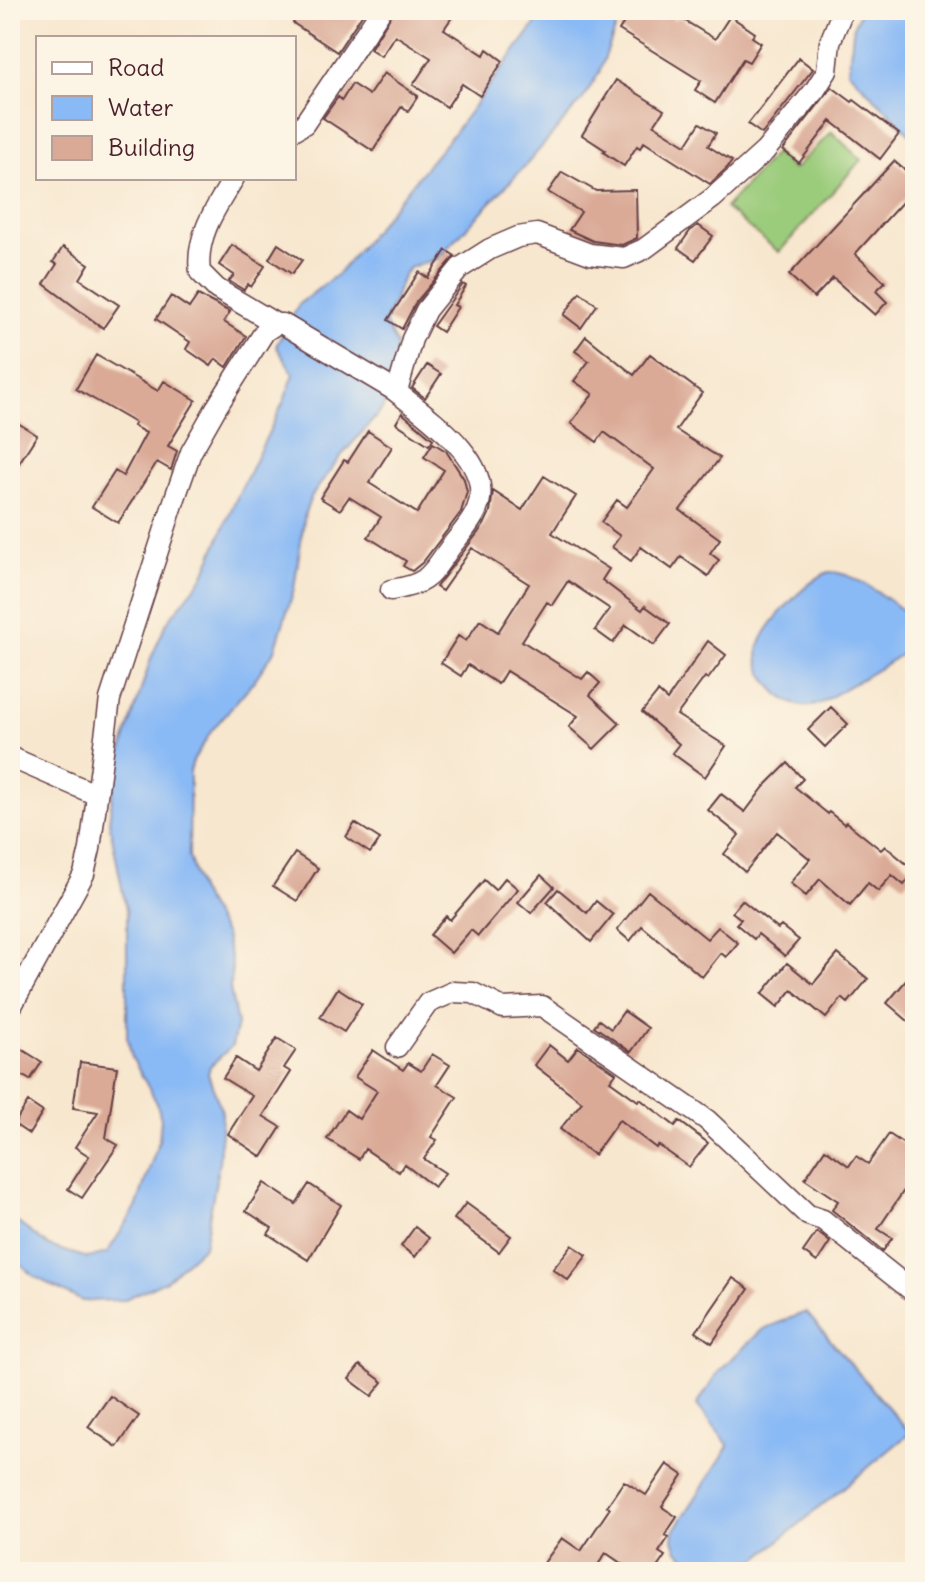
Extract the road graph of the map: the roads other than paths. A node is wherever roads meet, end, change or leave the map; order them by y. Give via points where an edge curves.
1 (381, 10) edge
2 (843, 10) edge
3 (296, 129) edge
4 (233, 180) edge
5 (279, 324) junction
6 (393, 389) junction
7 (391, 590) dead end
8 (10, 757) edge
9 (97, 795) junction
10 (10, 1009) edge
11 (397, 1047) dead end
12 (915, 1293) edge

1 - 3 street
2 - 6 street via 830,42 827,71 815,90 765,151 713,198 624,258 590,254 537,234 490,249 460,268 426,310 398,388
4 - 5 street via 210,217 199,253 200,272 217,289
5 - 6 street
5 - 9 street via 265,331 191,452 110,699
6 - 7 street via 467,454 481,484 476,511 435,570 424,582
8 - 9 street
9 - 10 street via 84,874
11 - 12 street via 428,1003 453,992 473,993 503,1008 542,1006 707,1120 808,1215 823,1220

